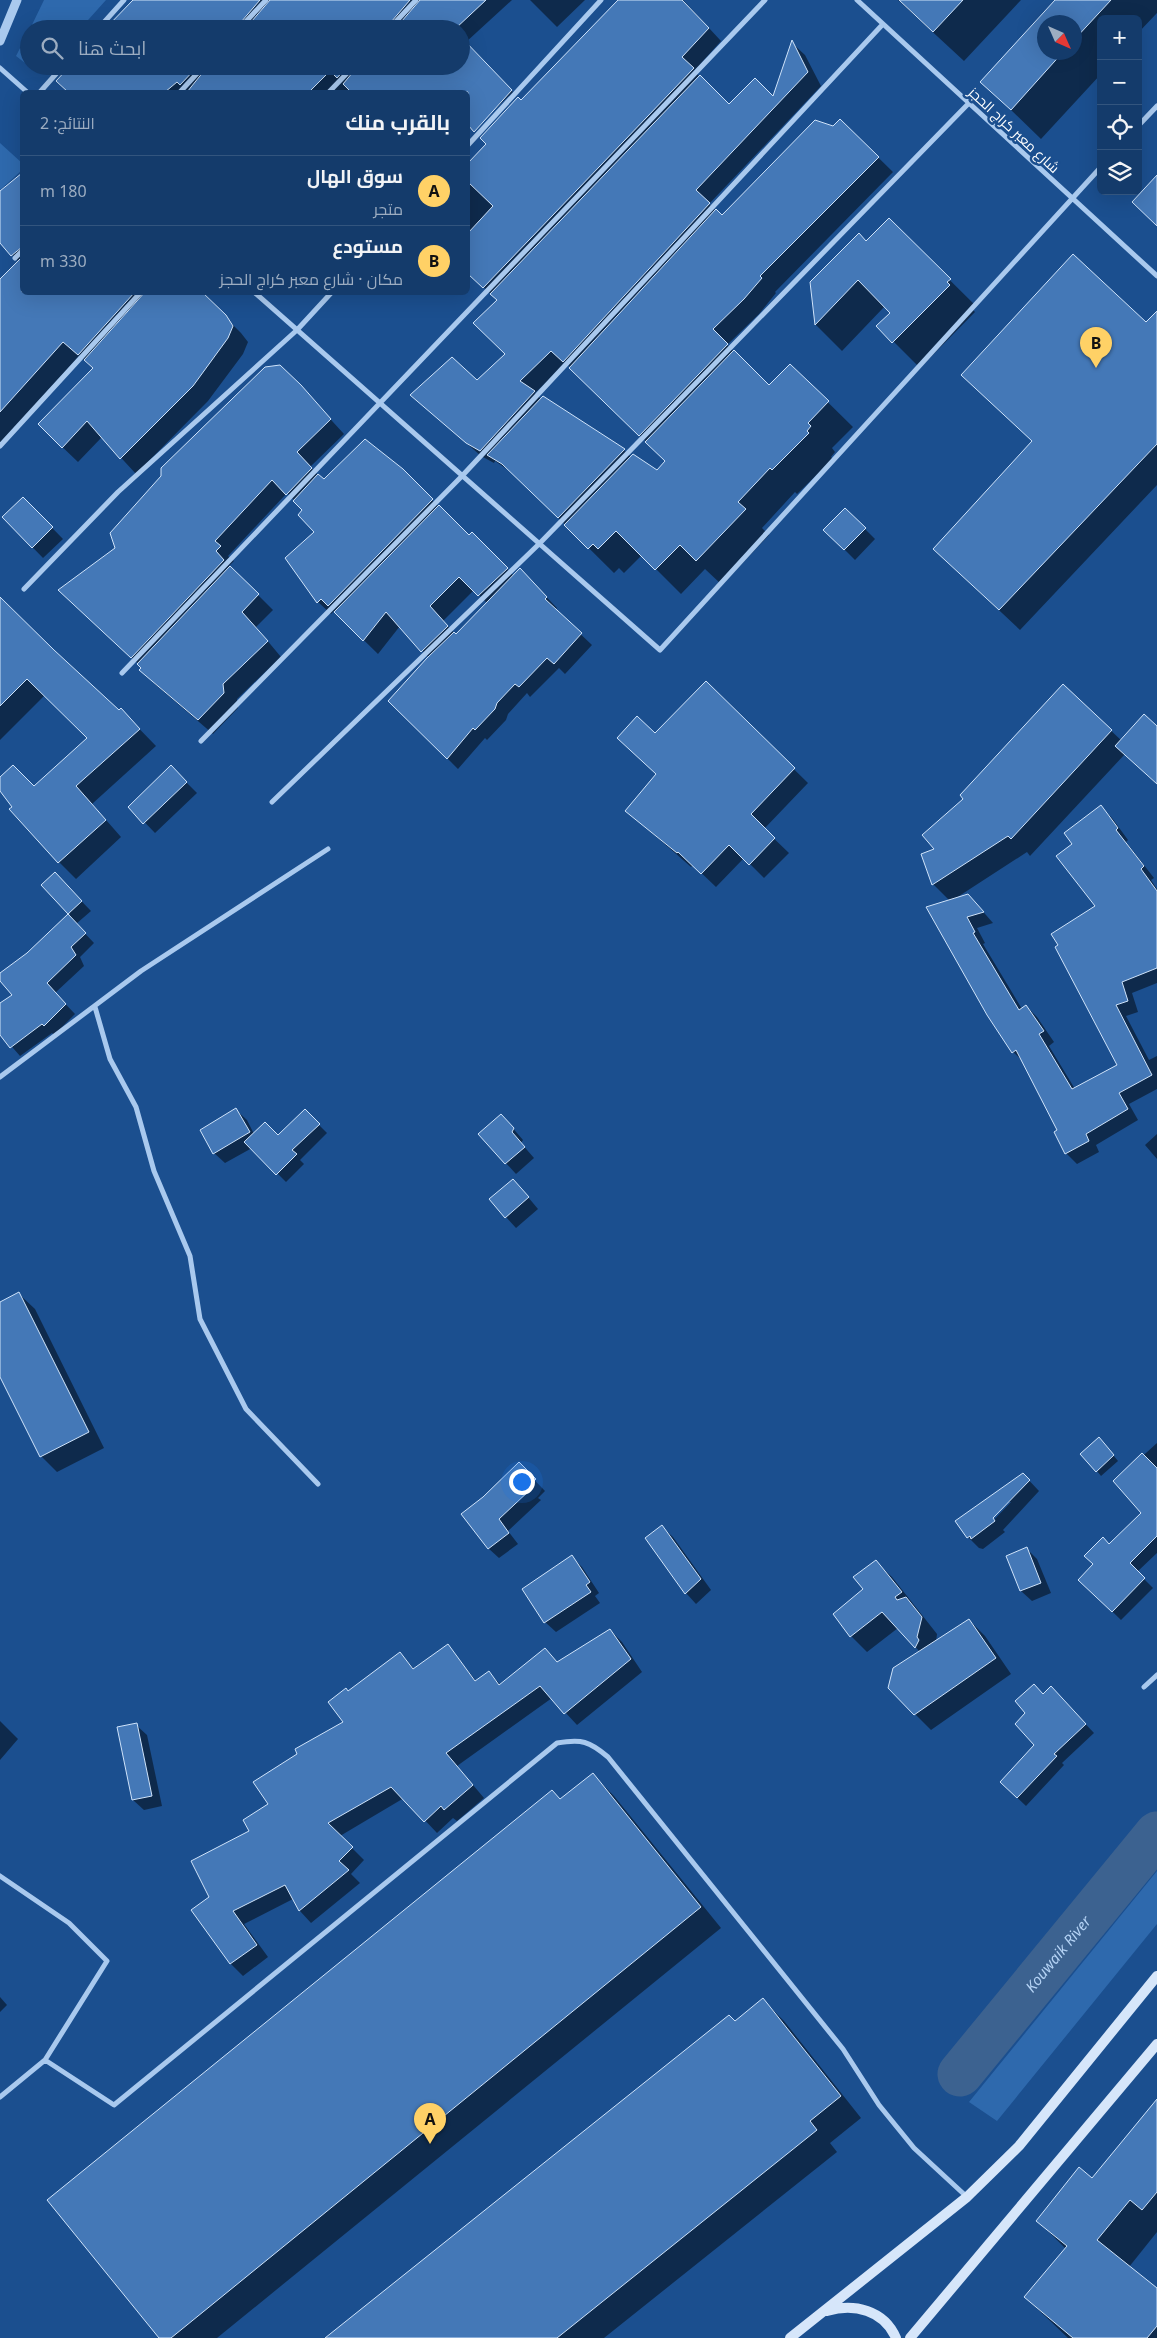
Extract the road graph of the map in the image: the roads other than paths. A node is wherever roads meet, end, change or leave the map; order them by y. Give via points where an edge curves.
1 (17, 0) edge
2 (124, 0) edge
3 (266, 0) edge
4 (416, 0) edge
5 (601, 0) edge
6 (765, 0) edge
7 (856, 0) edge
8 (106, 20) edge
9 (247, 20) edge
10 (397, 20) edge
11 (883, 24) junction
12 (0, 41) edge
13 (0, 68) edge
14 (56, 75) edge
15 (196, 75) edge
16 (345, 75) edge
17 (25, 90) edge
18 (42, 90) edge
19 (182, 90) edge
20 (331, 90) edge
21 (969, 103) junction
22 (1157, 106) edge
23 (1142, 122) edge
24 (470, 143) edge
25 (1097, 171) edge
26 (1072, 198) junction
27 (20, 253) edge
28 (15, 258) dead end
29 (1157, 276) edge
30 (138, 295) edge
31 (257, 295) edge
32 (329, 295) edge
33 (297, 330) junction
34 (380, 404) junction
35 (0, 446) edge
36 (462, 476) junction
37 (539, 544) junction
38 (24, 589) dead end
39 (122, 673) dead end
40 (202, 741) dead end
41 (272, 802) dead end
42 (328, 849) dead end
43 (95, 1007) junction
44 (0, 1078) edge
45 (318, 1484) dead end
46 (1157, 1675) edge
47 (1144, 1688) dead end
48 (0, 1876) edge
49 (1157, 1976) edge
50 (1157, 2044) edge
51 (45, 2060) junction
52 (0, 2096) edge
53 (968, 2197) junction
54 (812, 2321) junction
55 (790, 2338) edge
56 (800, 2338) edge
57 (896, 2338) edge
58 (910, 2338) edge

1 - 12 street
2 - 8 street
3 - 9 street
4 - 10 street
5 - 24 street
6 - 34 street
7 - 11 street, شارع معبر كراج الحجز
11 - 21 street, شارع معبر كراج الحجز
11 - 36 street
13 - 17 street
14 - 18 street
15 - 19 street
16 - 20 street
21 - 26 street, شارع معبر كراج الحجز
21 - 37 street
22 - 23 street
25 - 26 street
26 - 29 street, شارع معبر كراج الحجز
26 - 37 street via 660,650
27 - 28 street
30 - 35 street
31 - 33 street
32 - 33 street
33 - 34 street
33 - 38 street via 118,492
34 - 36 street
34 - 39 street
36 - 37 street
36 - 40 street
37 - 41 street
42 - 43 street via 141,971
43 - 44 street
43 - 45 street via 110,1059 136,1107 154,1171 190,1256 200,1319 246,1409
46 - 47 street
48 - 51 street via 68,1923 107,1960
49 - 53 main road via 1019,2146
50 - 58 main road
51 - 52 street
51 - 53 street via 114,2105 557,1743 578,1740 594,1745 608,1757 842,2049 879,2105 908,2141
53 - 54 main road
54 - 55 main road
54 - 56 main road
54 - 57 main road via 840,2307 857,2308 872,2312 885,2322

